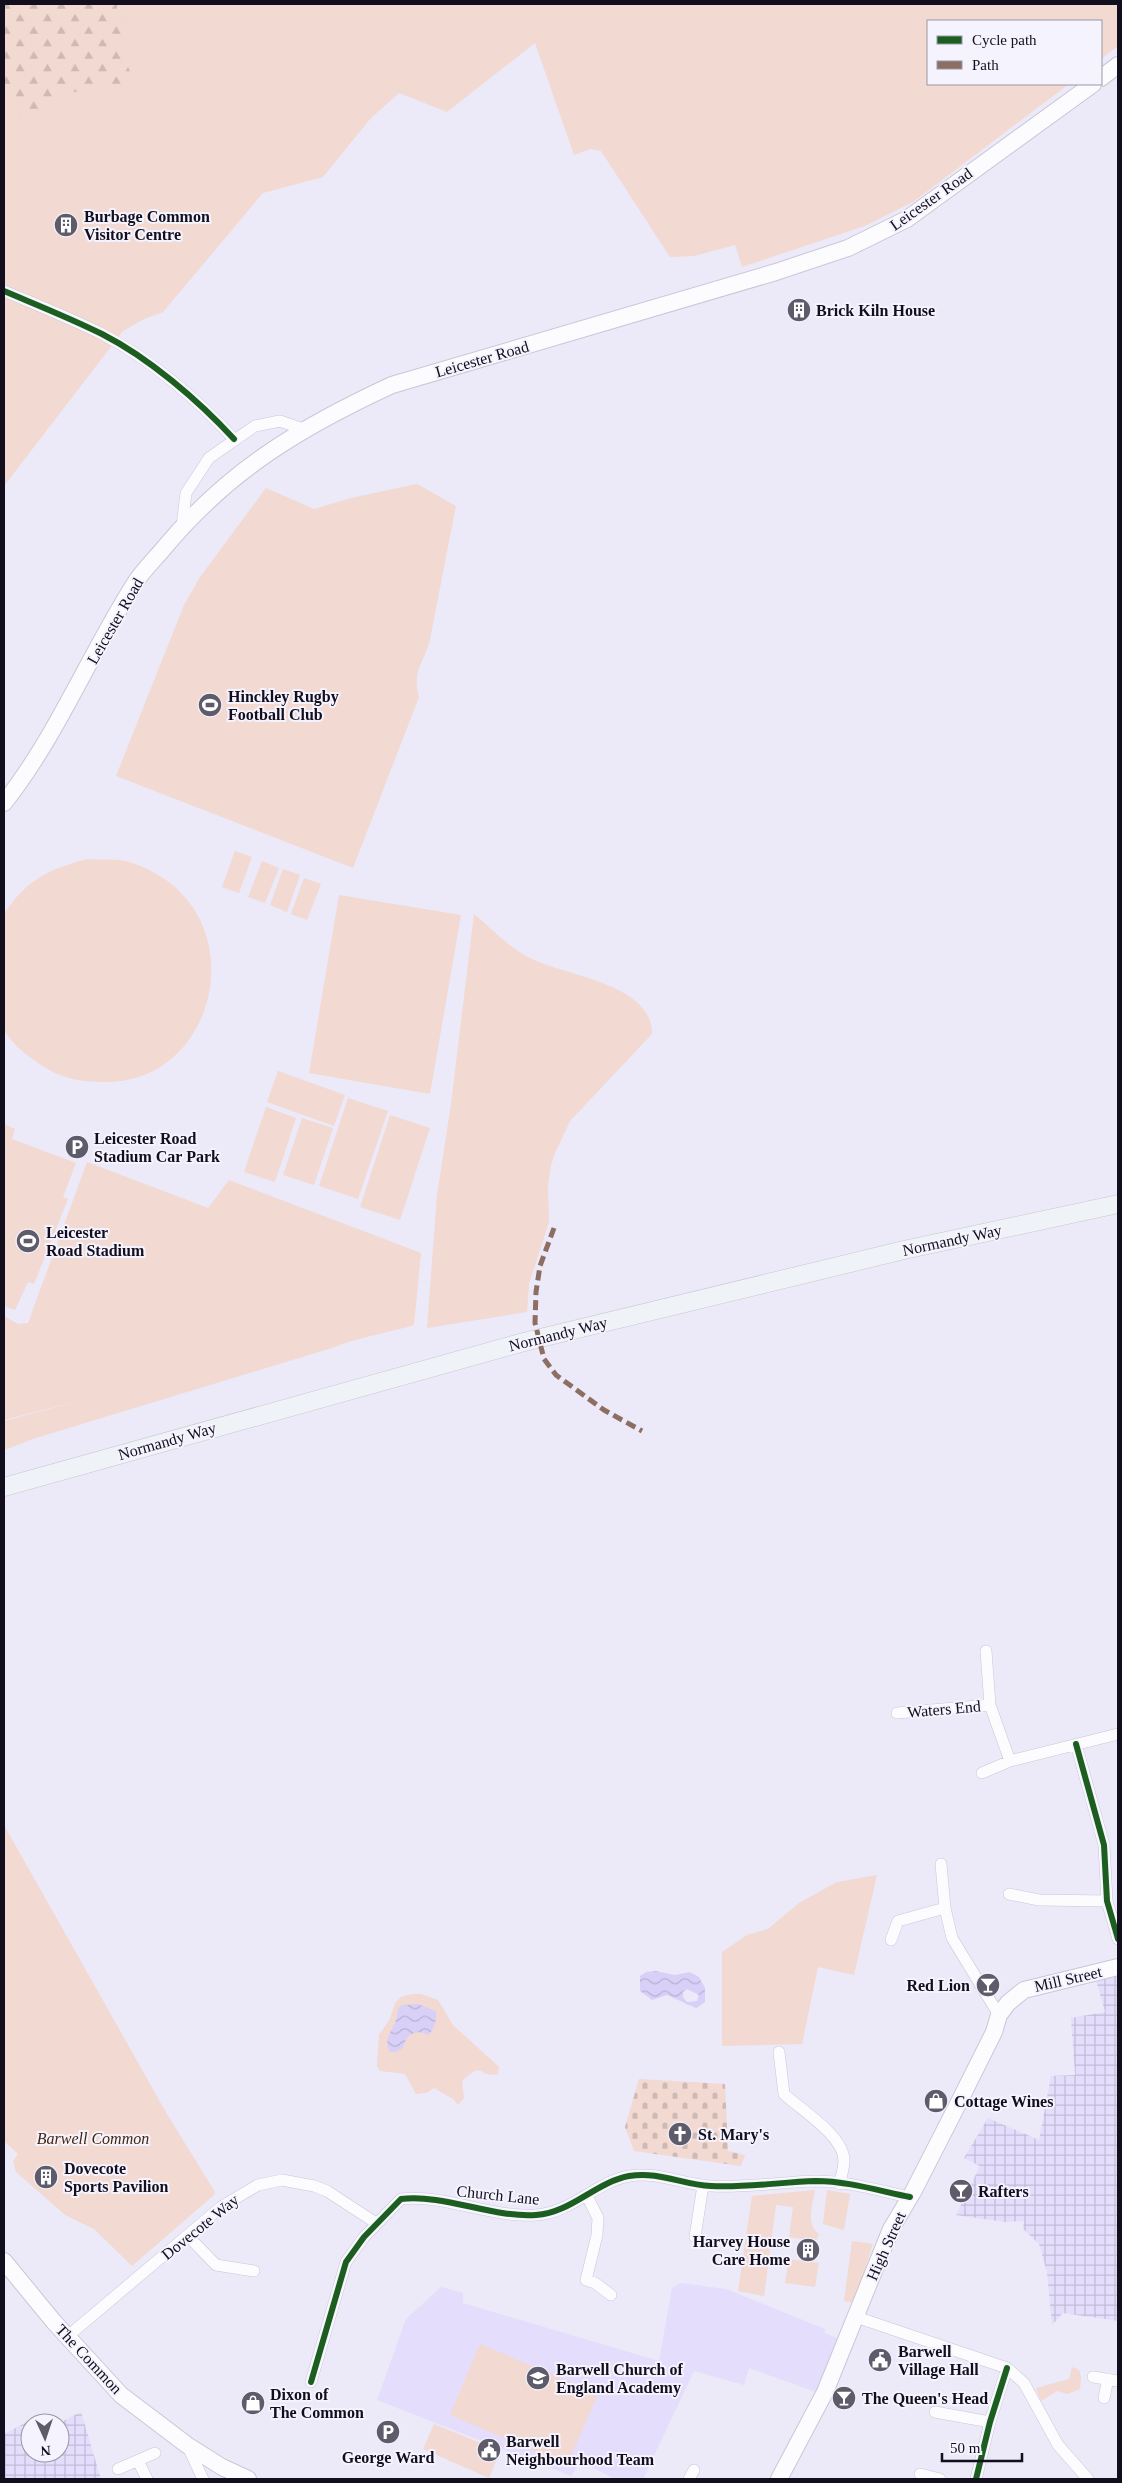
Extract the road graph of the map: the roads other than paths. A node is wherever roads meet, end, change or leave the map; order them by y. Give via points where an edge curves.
1 (1118, 65) edge
2 (1102, 77) edge
3 (1092, 85) edge
4 (4, 291) edge
5 (303, 429) junction
6 (234, 439) junction
7 (182, 526) junction
8 (4, 803) edge
9 (1118, 1204) edge
10 (4, 1488) edge
11 (986, 1651) dead end
12 (990, 1705) junction
13 (897, 1713) dead end
14 (1118, 1734) edge
15 (1076, 1744) junction
16 (1010, 1761) junction
17 (982, 1773) dead end
18 (940, 1864) dead end
19 (1008, 1894) dead end
20 (1107, 1901) junction
21 (945, 1908) junction
22 (1118, 1939) edge
23 (891, 1940) dead end
24 (1118, 1967) edge
25 (999, 2015) junction
26 (780, 2052) dead end
27 (840, 2184) junction
28 (703, 2185) junction
29 (587, 2196) junction
30 (910, 2197) junction
31 (376, 2223) junction
32 (188, 2236) junction
33 (696, 2237) dead end
34 (4, 2261) edge
35 (254, 2272) dead end
36 (573, 2280) dead end
37 (586, 2280) junction
38 (611, 2295) dead end
39 (856, 2316) junction
40 (68, 2336) junction
41 (1007, 2368) junction
42 (1093, 2377) dead end
43 (1113, 2380) edge
44 (312, 2382) dead end
45 (1104, 2398) dead end
46 (936, 2412) dead end
47 (990, 2422) junction
48 (187, 2445) junction
49 (155, 2453) dead end
50 (138, 2461) junction
51 (118, 2469) dead end
52 (920, 2474) dead end
53 (147, 2479) edge
54 (203, 2479) edge
55 (248, 2479) edge
56 (779, 2479) edge
57 (940, 2479) edge
58 (976, 2479) edge
59 (1088, 2479) edge

1 - 2 main road
3 - 5 main road, Leicester Road via 907,219 848,248 392,385
4 - 6 street via 104,335 168,378 210,413
5 - 6 street via 280,421 255,426
5 - 7 main road, Leicester Road via 232,479
6 - 7 street via 209,458 186,493
7 - 8 main road, Leicester Road via 136,582 50,735
9 - 10 main road, Normandy Way via 904,1250 571,1330
11 - 12 street
12 - 13 street, Waters End
12 - 16 street
14 - 15 street
15 - 16 street
15 - 20 street via 1104,1845
16 - 17 street
18 - 21 street
19 - 20 street via 1040,1900
20 - 22 street
21 - 23 street via 898,1921
21 - 25 street via 952,1938
24 - 25 main road, Mill Street via 1024,1990 1008,2002
25 - 30 main road, High Street via 979,2062
26 - 27 street via 784,2094 836,2140 844,2158
27 - 28 street, Church Lane via 817,2181 748,2187
27 - 30 street, Church Lane
28 - 29 street, Church Lane via 660,2175 638,2174 622,2177
28 - 33 street
29 - 31 street, Church Lane via 551,2214 527,2216 401,2199
29 - 37 street via 598,2218
30 - 39 main road, High Street via 891,2229
31 - 32 street, Dovecote Way via 327,2191 282,2180 245,2191
31 - 44 street, Church Lane via 346,2262
32 - 35 street via 216,2265
32 - 40 street, Dovecote Way
34 - 40 main road, The Common
36 - 37 street
37 - 38 street
39 - 41 street
39 - 56 main road, High Street via 825,2392
40 - 48 main road, The Common via 121,2395
41 - 47 street
41 - 59 street via 1024,2383 1058,2445
42 - 43 street
43 - 45 street
46 - 47 street
47 - 58 street
48 - 54 street
48 - 55 main road, The Common
49 - 50 street
50 - 51 street
50 - 53 street
52 - 57 street

